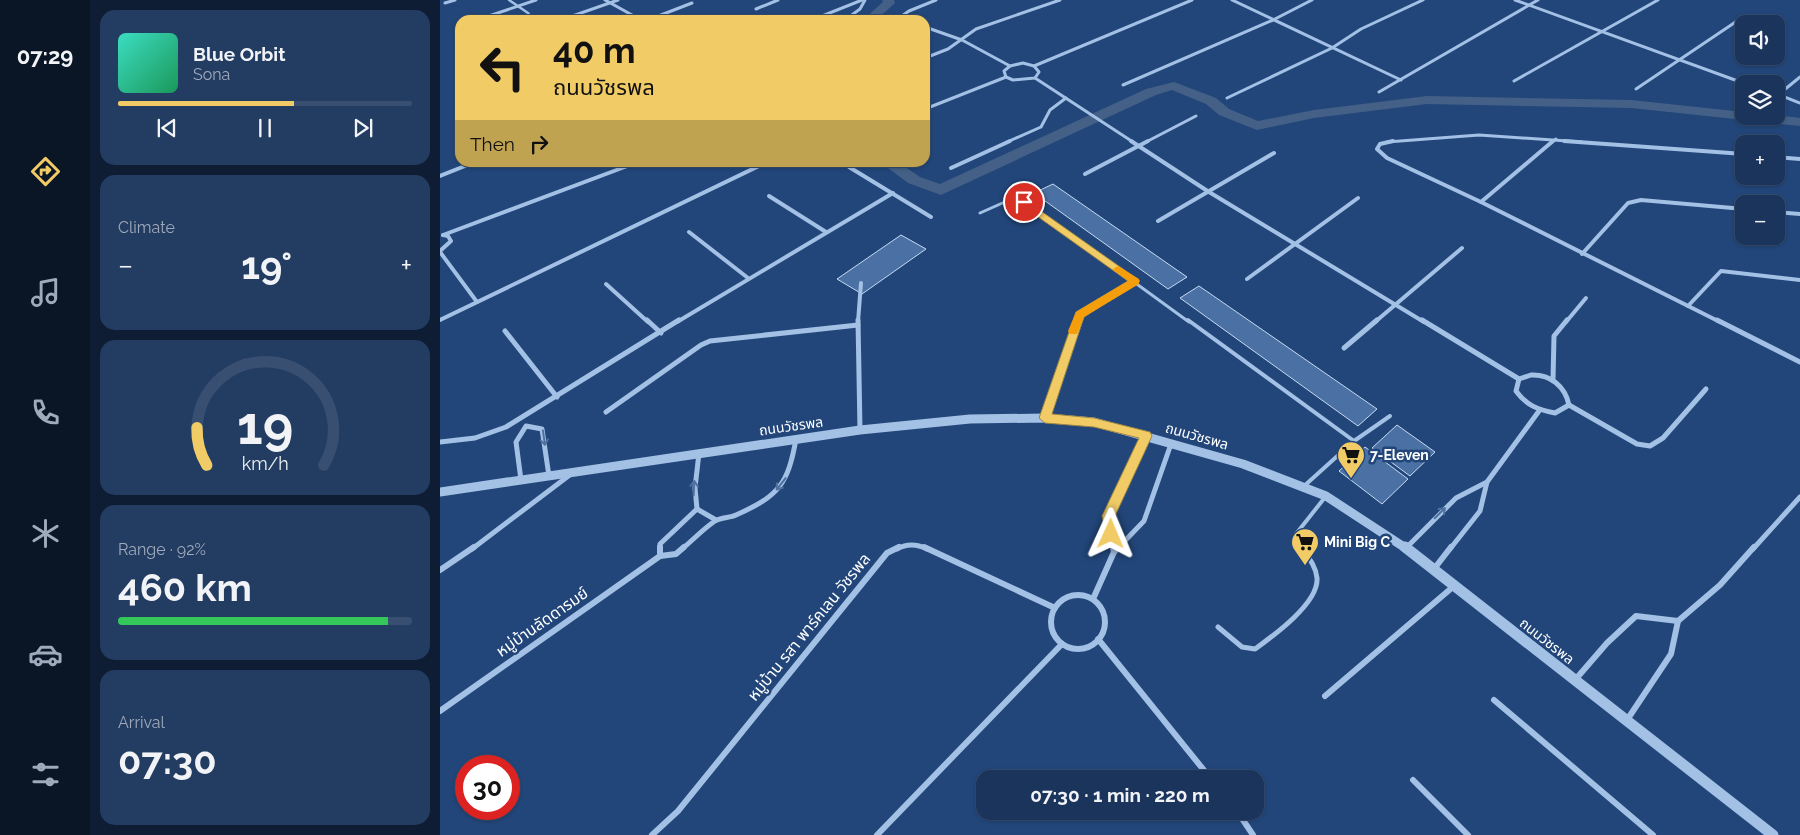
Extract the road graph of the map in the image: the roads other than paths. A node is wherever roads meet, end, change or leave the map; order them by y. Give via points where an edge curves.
1 (455, 0) edge
2 (509, 0) edge
3 (536, 0) edge
4 (605, 0) edge
5 (618, 0) edge
6 (778, 0) edge
7 (864, 0) edge
8 (936, 0) edge
9 (1060, 0) edge
10 (1192, 0) edge
11 (1232, 0) edge
12 (1312, 0) edge
13 (1423, 0) edge
14 (1515, 0) edge
15 (1538, 0) edge
16 (1658, 0) edge
17 (445, 3) dead end
18 (610, 3) junction
19 (692, 4) dead end
20 (1528, 5) junction
21 (519, 6) junction
22 (756, 8) dead end
23 (492, 15) edge
24 (529, 15) edge
25 (575, 15) edge
26 (632, 15) edge
27 (662, 15) edge
28 (825, 15) edge
29 (852, 15) edge
30 (905, 15) edge
31 (1273, 20) junction
32 (1735, 22) edge
33 (930, 29) edge
34 (1599, 32) junction
35 (962, 40) junction
36 (1332, 48) junction
37 (930, 56) edge
38 (1678, 60) junction
39 (1010, 66) junction
40 (1034, 66) junction
41 (1006, 76) junction
42 (1800, 77) edge
43 (1035, 78) junction
44 (1401, 80) junction
45 (1735, 80) edge
46 (1514, 81) dead end
47 (1123, 85) dead end
48 (1785, 88) edge
49 (1636, 89) dead end
50 (1379, 92) dead end
51 (1785, 97) edge
52 (1066, 98) junction
53 (1227, 98) dead end
54 (1800, 103) edge
55 (930, 107) edge
56 (1196, 116) dead end
57 (1556, 140) junction
58 (1139, 145) junction
59 (1274, 153) dead end
60 (1735, 153) edge
61 (1785, 158) edge
62 (1800, 159) edge
63 (462, 167) edge
64 (625, 167) edge
65 (756, 167) edge
66 (849, 168) dead end
67 (951, 168) dead end
68 (1085, 174) dead end
69 (440, 176) edge
70 (1209, 192) junction
71 (893, 193) junction
72 (769, 196) dead end
73 (1358, 198) dead end
74 (1481, 202) junction
75 (1735, 208) edge
76 (980, 213) dead end
77 (1785, 213) edge
78 (1800, 214) edge
79 (932, 217) dead end
80 (1158, 221) dead end
81 (689, 232) dead end
82 (826, 232) junction
83 (442, 235) edge
84 (1294, 244) junction
85 (1462, 248) dead end
86 (440, 252) edge
87 (1582, 254) junction
88 (446, 260) junction
89 (440, 263) edge
90 (748, 278) junction
91 (1247, 279) dead end
92 (1800, 280) edge
93 (1135, 281) junction
94 (861, 283) dead end
95 (606, 284) dead end
96 (1586, 298) dead end
97 (477, 302) junction
98 (1395, 304) junction
99 (1688, 306) junction
100 (440, 320) edge
101 (858, 325) junction
102 (505, 331) dead end
103 (661, 333) junction
104 (1344, 348) dead end
105 (1800, 362) edge
106 (1519, 379) junction
107 (1553, 380) junction
108 (1706, 389) dead end
109 (557, 397) junction
110 (1568, 405) junction
111 (1538, 411) junction
112 (606, 412) dead end
113 (524, 416) junction
114 (1390, 416) dead end
115 (1045, 418) junction
116 (526, 426) junction
117 (860, 430) junction
118 (1146, 436) junction
119 (796, 438) junction
120 (1354, 440) junction
121 (440, 442) edge
122 (1171, 443) junction
123 (699, 453) junction
124 (573, 473) junction
125 (549, 476) junction
126 (521, 480) junction
127 (1487, 482) junction
128 (1303, 487) junction
129 (440, 492) edge
130 (1326, 496) junction
131 (1800, 497) edge
132 (697, 509) junction
133 (716, 520) junction
134 (1406, 548) junction
135 (1114, 552) junction
136 (660, 556) junction
137 (1434, 569) junction
138 (440, 570) edge
139 (1454, 586) junction
140 (1093, 599) junction
141 (1055, 608) junction
142 (1678, 621) junction
143 (1218, 627) dead end
144 (1098, 639) junction
145 (1062, 644) junction
146 (1575, 680) junction
147 (1325, 696) dead end
148 (1494, 700) dead end
149 (440, 711) edge
150 (1627, 721) junction
151 (1204, 770) edge
152 (1413, 780) dead end
153 (1243, 820) edge
154 (652, 835) edge
155 (877, 835) edge
156 (1253, 835) edge
157 (1468, 835) edge
158 (1653, 835) edge
159 (1772, 835) edge

1 - 17 street
2 - 21 lane
3 - 21 street
4 - 18 street
5 - 18 street
6 - 22 street
7 - 28 street
7 - 29 street via 860,9
8 - 30 street
9 - 35 street via 976,29
10 - 40 street
11 - 31 street
12 - 31 street
13 - 36 street via 1361,29
14 - 20 street
15 - 20 street
16 - 34 street
18 - 25 street
18 - 26 street
19 - 27 street
20 - 34 street
20 - 44 street
21 - 23 street
21 - 24 lane
31 - 36 street
31 - 47 street
32 - 38 street
33 - 35 street
34 - 38 street
34 - 46 street
35 - 37 street
35 - 39 street
36 - 44 street
36 - 53 street
38 - 45 street
38 - 49 street
39 - 40 street via 1023,63
39 - 41 street via 1004,71
40 - 43 street via 1039,72
41 - 43 street via 1014,80
41 - 55 street
42 - 48 street
43 - 52 street
44 - 50 street
51 - 54 street
52 - 58 street
52 - 67 street via 1046,112 1041,128
56 - 58 street
57 - 60 street
57 - 74 street
57 - 74 street via 1479,135 1393,140 1380,144 1377,149 1387,158
58 - 68 street
58 - 70 street
59 - 70 street
61 - 62 street
63 - 69 street
64 - 83 street
65 - 97 street
66 - 71 street
70 - 80 street
70 - 84 street
71 - 79 street
71 - 82 street
72 - 82 street
73 - 84 street
74 - 87 street
75 - 87 street via 1641,200 1628,203
76 - 93 lane via 1008,200 1024,202
77 - 78 street
81 - 90 street
82 - 90 street
83 - 86 street via 451,241
84 - 91 street
84 - 98 street
85 - 98 street
86 - 88 street
87 - 99 street
88 - 89 street
88 - 97 street
90 - 103 street
92 - 99 street via 1721,271
93 - 115 lane via 1079,315
93 - 120 lane
94 - 101 street
95 - 103 street
96 - 107 street via 1554,336
97 - 100 street
98 - 104 street
98 - 106 street
99 - 105 street
101 - 112 street via 710,341
101 - 117 street
102 - 109 street
103 - 109 street
106 - 107 street via 1533,375
106 - 111 street via 1516,391 1524,402
107 - 110 street via 1563,388
108 - 110 street via 1663,438 1650,446 1637,444
109 - 113 street
110 - 111 street via 1555,413
111 - 127 street
113 - 116 street
113 - 121 street via 506,427 475,438
114 - 120 lane
115 - 117 street, ถนนวัชรพล via 970,419
115 - 118 street, ถนนวัชรพล via 1094,422
116 -> 125 street via 542,429
116 - 126 street via 516,442
117 - 119 street, ถนนวัชรพล
118 - 122 street, ถนนวัชรพล
118 - 135 street via 1108,516
119 - 123 street, ถนนวัชรพล
119 -> 133 street, หมู่บ้านลัดดารมย์ via 791,467 782,485 760,504
120 - 128 lane
122 - 128 street, ถนนวัชรพล via 1243,464
122 - 135 street via 1144,521
123 - 124 street, ถนนวัชรพล
132 -> 123 street via 694,484
124 - 125 street, ถนนวัชรพล
124 - 138 street
125 - 126 street, ถนนวัชรพล
126 - 129 street, ถนนวัชรพล
134 -> 127 street via 1456,498
127 - 137 street via 1480,511
128 - 130 street, ถนนวัชรพล
130 - 134 street, ถนนวัชรพล
130 - 143 lane via 1296,534 1296,540 1313,564 1318,581 1311,599 1255,649 1242,646
131 - 142 street via 1720,585
132 - 133 street
132 - 136 street via 660,544
133 - 136 street, หมู่บ้านลัดดารมย์ via 676,554
134 - 137 street, ถนนวัชรพล
135 - 140 street
136 - 149 street, หมู่บ้านลัดดารมย์
137 - 139 street, ถนนวัชรพล
139 - 146 street, ถนนวัชรพล
139 - 147 street
140 - 141 street via 1077,595
140 - 144 street via 1099,603 1106,617 1106,625
141 - 145 street via 1052,631
141 - 154 street, หมู่บ้าน รสา พาร์คเลน วัชรพล via 919,545 902,546 887,553 678,812
142 - 146 street via 1636,616 1606,643
142 - 150 street via 1671,654
144 - 145 street via 1085,647
144 - 151 street
145 - 155 street
146 - 150 street, ถนนวัชรพล
148 - 158 street
150 - 159 street, ถนนวัชรพล
152 - 157 street
153 - 156 street

